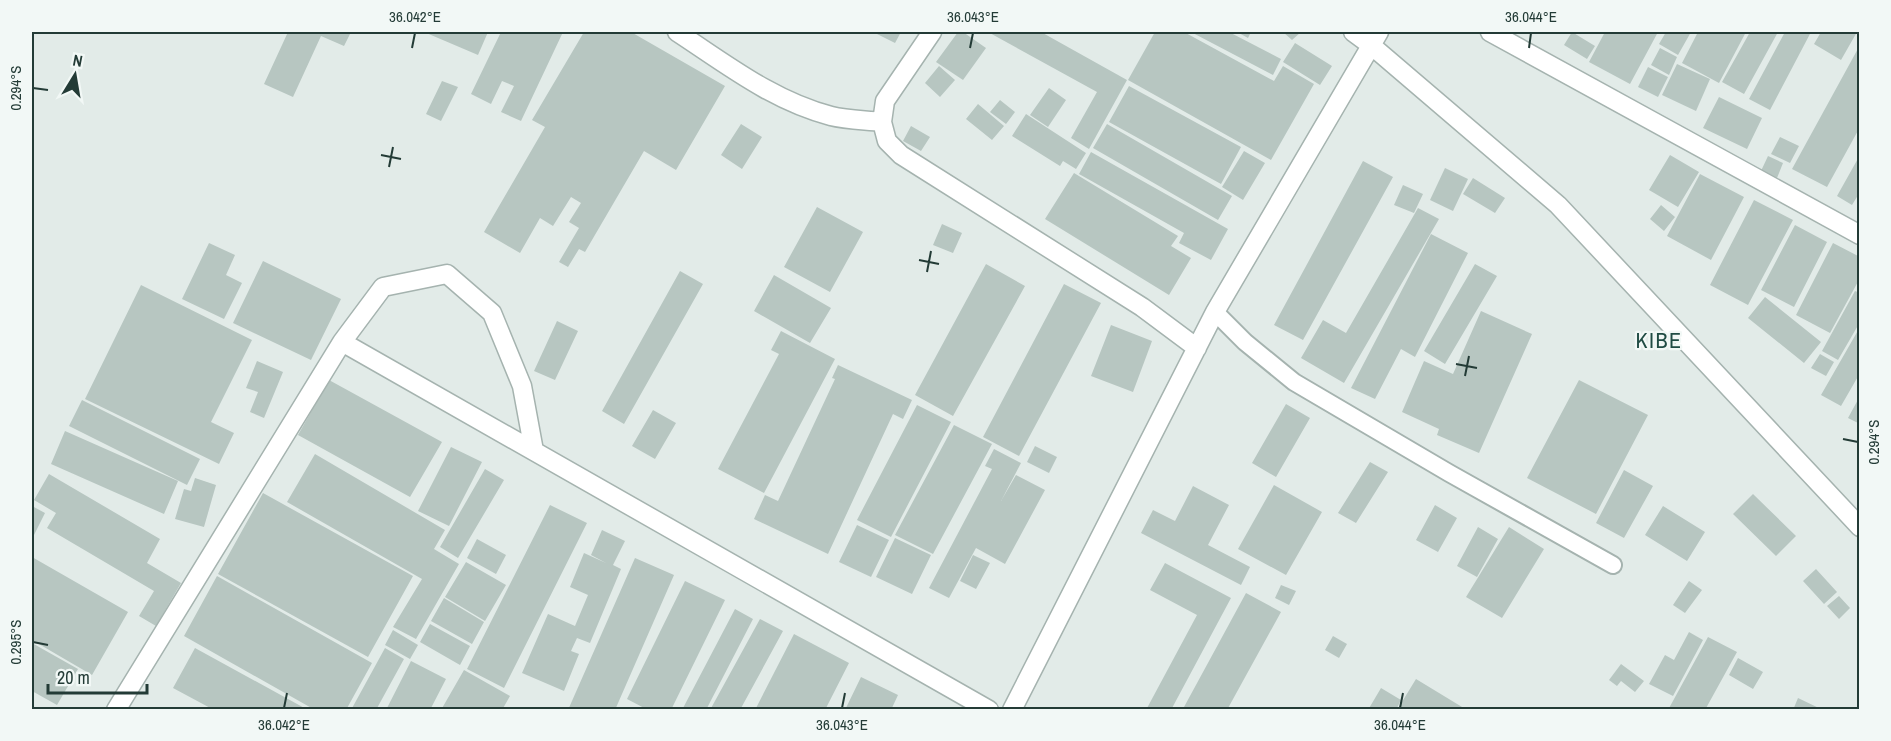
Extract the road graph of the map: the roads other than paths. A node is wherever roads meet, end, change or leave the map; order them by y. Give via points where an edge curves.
1 (676, 32) edge
2 (932, 32) edge
3 (1353, 32) edge
4 (1490, 32) edge
5 (1376, 39) edge
6 (882, 122) junction
7 (1860, 235) edge
8 (1215, 312) junction
9 (342, 342) junction
10 (1197, 348) junction
11 (534, 451) junction
12 (1860, 526) edge
13 (1613, 565) dead end
14 (121, 708) edge
15 (989, 710) edge
16 (1012, 710) edge

1 - 6 street via 788,102 832,117
2 - 6 street via 885,101
3 - 5 street
4 - 7 street
5 - 8 street
5 - 12 street via 1558,205
6 - 10 street via 887,141 901,155 1142,307
8 - 10 street
8 - 13 lane via 1294,382
9 - 11 street
9 - 11 street via 383,287 447,274 492,313 522,386
9 - 14 street
10 - 16 street
11 - 15 street

